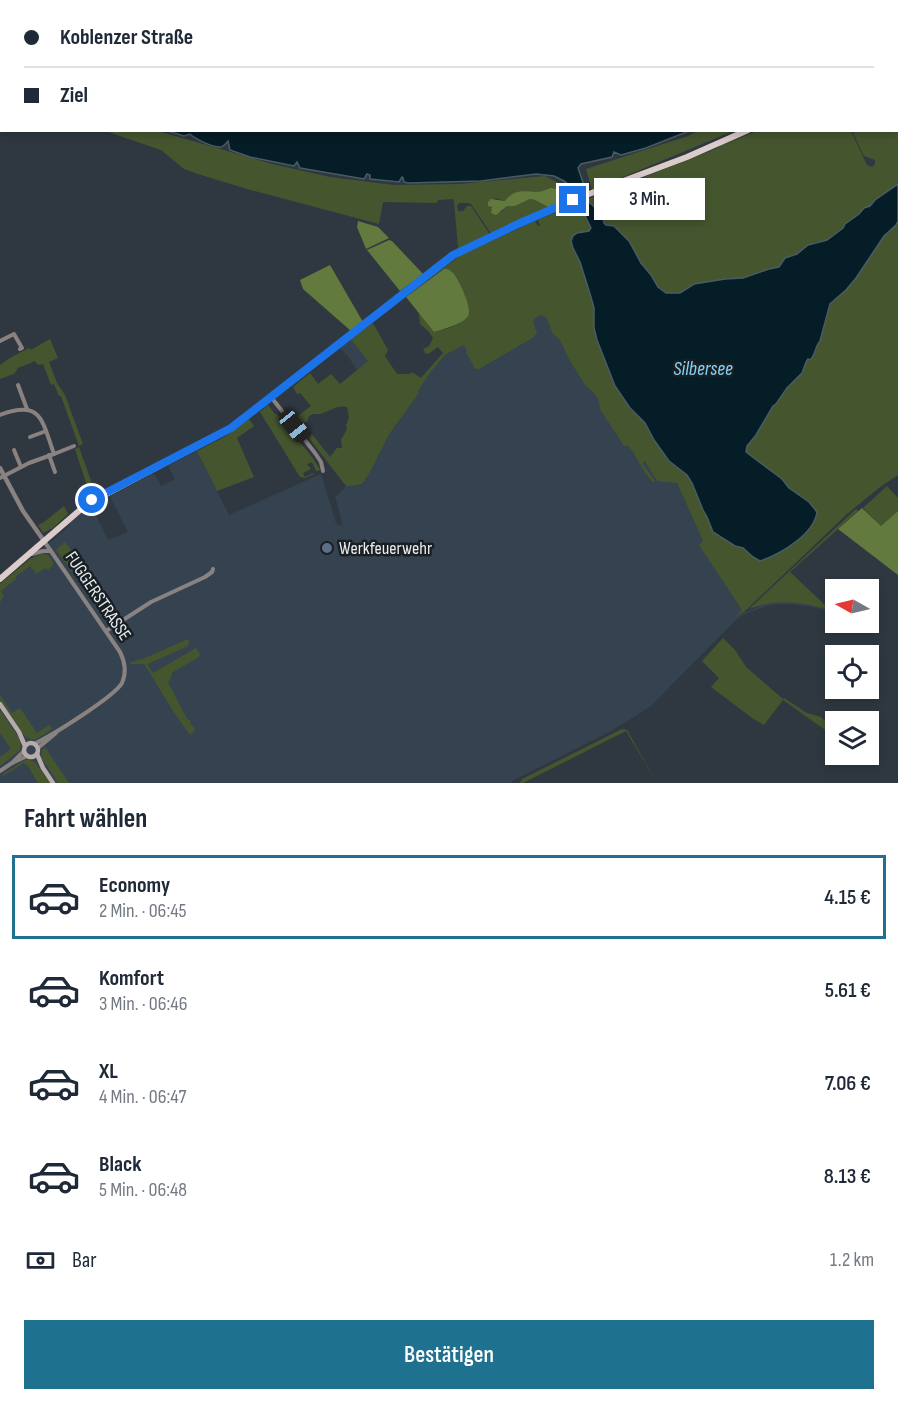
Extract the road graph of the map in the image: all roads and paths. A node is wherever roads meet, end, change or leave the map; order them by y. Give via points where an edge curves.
1 (743, 132) edge
2 (0, 341) edge
3 (20, 349) dead end
4 (18, 385) dead end
5 (271, 398) junction
6 (27, 409) junction
7 (0, 415) edge
8 (45, 431) junction
9 (30, 437) dead end
10 (74, 446) dead end
11 (14, 450) dead end
12 (51, 454) junction
13 (21, 467) junction
14 (0, 468) edge
15 (323, 471) dead end
16 (55, 472) dead end
17 (2, 477) edge
18 (44, 540) junction
19 (52, 551) junction
20 (26, 557) junction
21 (213, 569) dead end
22 (0, 579) edge
23 (106, 631) junction
24 (0, 705) edge
25 (31, 750) junction
26 (0, 771) edge
27 (53, 783) edge

1 - 5 main road via 573,200 449,258
2 - 3 street via 14,334
4 - 6 street
5 - 15 street via 315,453
5 - 18 main road via 225,432 87,504
6 - 7 street
6 - 8 street via 39,417
8 - 9 street
8 - 12 street
10 - 12 street
11 - 13 street
12 - 13 street
12 - 16 street
13 - 17 street
14 - 17 street
17 - 18 street
18 - 19 street, FUGGERSTRASSE
18 - 20 main road
19 - 20 street, FUGGERSTRASSE
19 - 23 street, FUGGERSTRASSE
20 - 22 main road
21 - 23 street
23 - 25 street, FUGGERSTRASSE via 123,658 125,670 120,685
24 - 25 main road
25 - 26 street, FUGGERSTRASSE
25 - 27 main road

